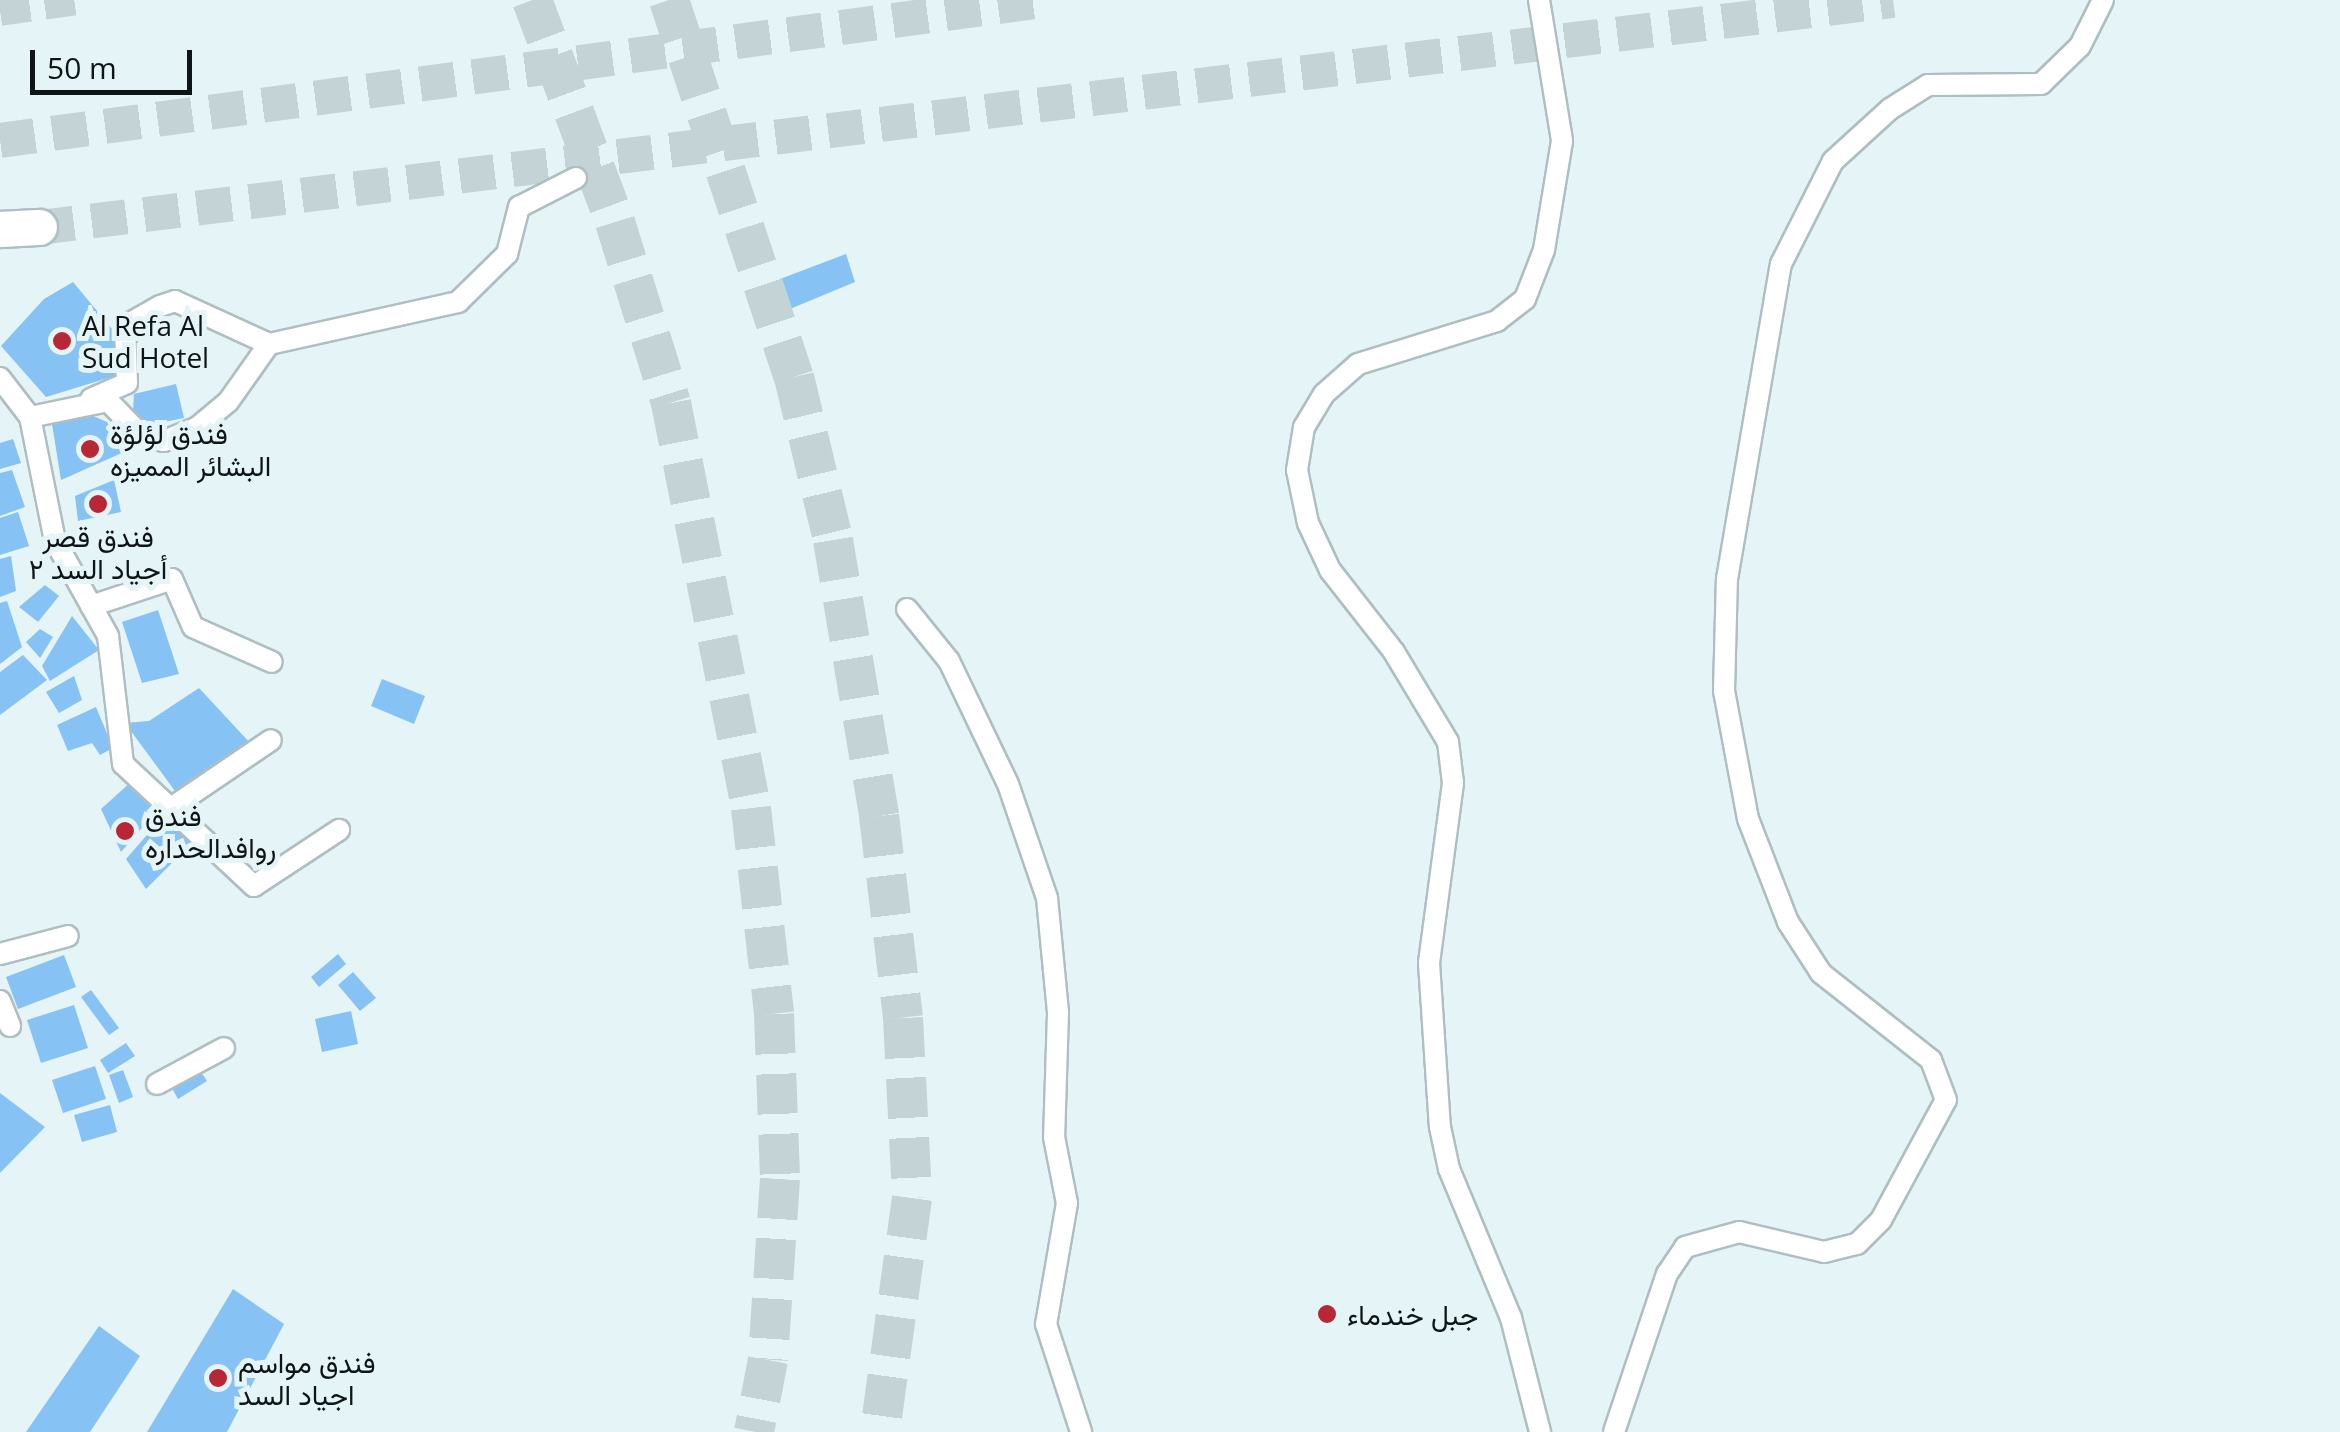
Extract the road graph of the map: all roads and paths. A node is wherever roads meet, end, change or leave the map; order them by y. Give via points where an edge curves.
1 (1538, 0) edge
2 (2102, 0) edge
3 (576, 178) tunnel mouth
4 (39, 227) tunnel mouth
5 (0, 229) edge
6 (269, 344) junction
7 (0, 378) edge
8 (85, 402) junction
9 (30, 418) junction
10 (91, 606) junction
11 (907, 609) dead end
12 (272, 662) dead end
13 (271, 740) dead end
14 (174, 806) junction
15 (338, 830) dead end
16 (68, 936) dead end
17 (0, 954) edge
18 (0, 1000) edge
19 (10, 1026) dead end
20 (224, 1048) dead end
21 (157, 1084) dead end
22 (1081, 1432) edge
23 (1540, 1432) edge
24 (1614, 1432) edge

1 - 23 street via 1562,141 1544,250 1525,298 1497,321 1358,364 1324,394 1304,427 1298,470 1308,524 1330,570 1394,652 1448,742 1452,782 1430,963 1440,1127 1511,1318
2 - 24 street via 2080,46 2040,84 1928,85 1890,109 1833,161 1780,264 1727,578 1724,692 1748,819 1788,922 1822,973 1931,1060 1946,1100 1882,1220 1858,1244 1824,1252 1740,1232 1685,1247 1667,1274
3 - 6 street via 519,207 507,254 458,302
4 - 5 highway
6 - 8 street via 228,402 164,441 143,437 108,402
6 - 8 street via 175,301 125,326 127,383
7 - 9 street
8 - 9 street
9 - 10 street via 55,541
10 - 12 street via 172,580 192,627
10 - 14 street via 108,636 123,764
11 - 22 street via 949,661 1008,784 1047,898 1058,1013 1054,1137 1067,1203 1046,1324
13 - 14 street
14 - 15 street via 254,886
16 - 17 street
18 - 19 street
20 - 21 street

